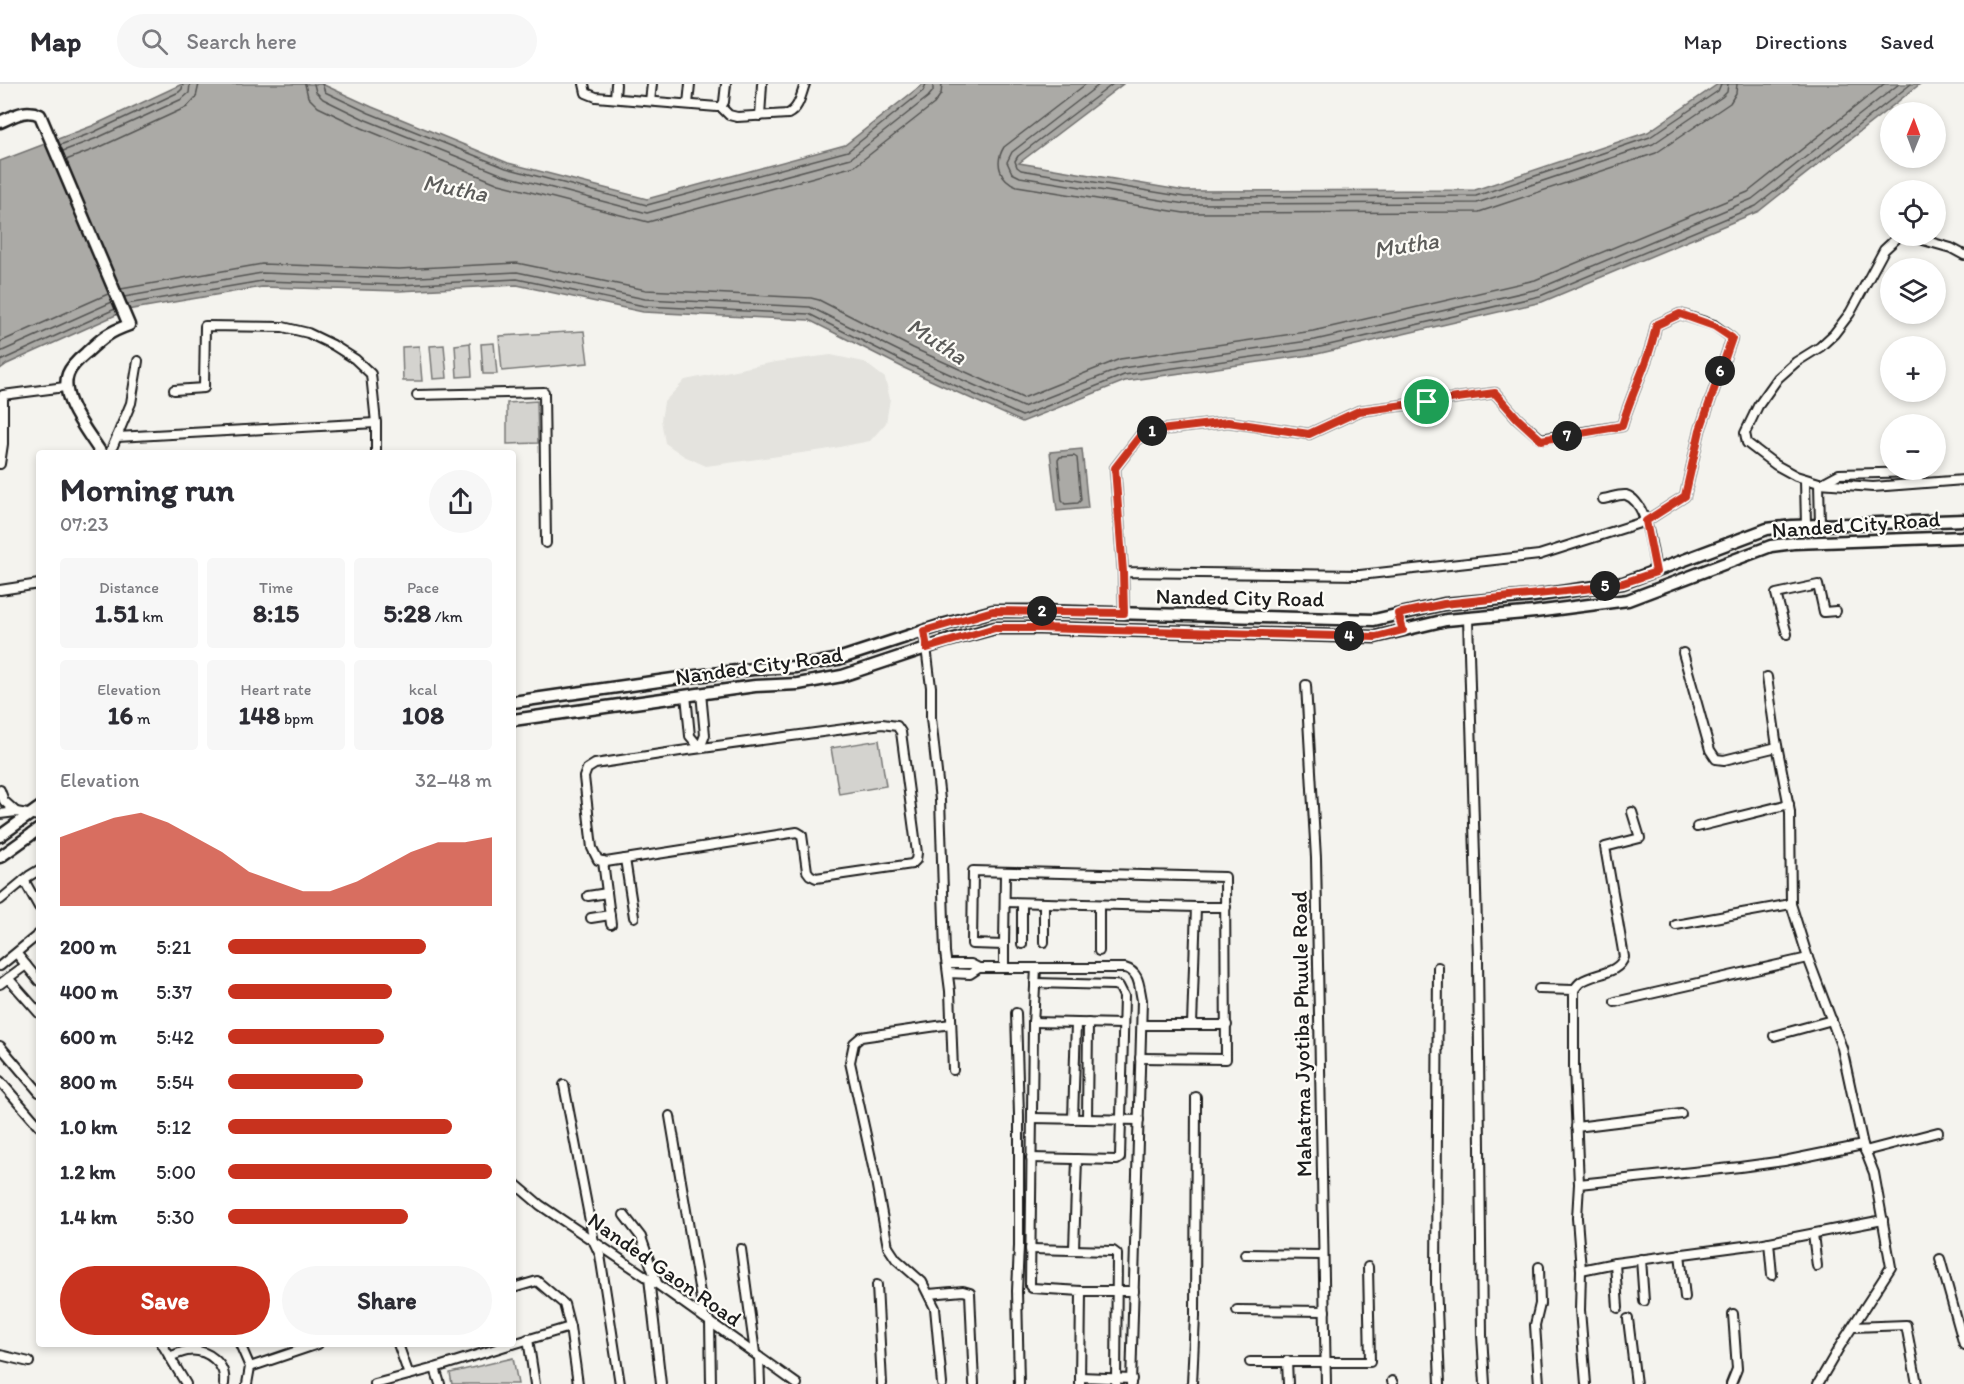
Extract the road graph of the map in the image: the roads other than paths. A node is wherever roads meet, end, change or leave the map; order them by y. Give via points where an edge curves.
1 (584, 84) edge
2 (615, 84) edge
3 (652, 84) edge
4 (690, 84) edge
5 (726, 84) edge
6 (762, 84) edge
7 (805, 84) edge
8 (615, 98) junction
9 (650, 101) junction
10 (688, 105) junction
11 (721, 107) junction
12 (760, 116) junction
13 (0, 122) edge
14 (1888, 246) edge
15 (1944, 246) edge
16 (1964, 255) edge
17 (138, 361) dead end
18 (65, 387) junction
19 (174, 390) dead end
20 (417, 395) dead end
21 (376, 423) junction
22 (117, 437) junction
23 (99, 450) edge
24 (111, 450) edge
25 (376, 450) edge
26 (0, 464) edge
27 (1880, 473) edge
28 (1805, 480) junction
29 (1964, 480) edge
30 (1821, 482) junction
31 (1603, 499) dead end
32 (1964, 520) edge
33 (1646, 521) junction
34 (1806, 525) junction
35 (1820, 525) junction
36 (1964, 537) edge
37 (546, 543) dead end
38 (1123, 572) junction
39 (1656, 572) junction
40 (36, 584) edge
41 (0, 590) edge
42 (1836, 611) dead end
43 (1124, 613) junction
44 (1398, 614) junction
45 (1468, 618) junction
46 (1403, 630) junction
47 (924, 631) junction
48 (1786, 634) dead end
49 (927, 648) junction
50 (1683, 652) dead end
51 (1767, 678) dead end
52 (1306, 685) dead end
53 (701, 693) junction
54 (686, 695) junction
55 (516, 702) edge
56 (516, 720) edge
57 (1777, 747) junction
58 (700, 748) junction
59 (0, 790) edge
60 (1788, 804) junction
61 (0, 809) edge
62 (16, 812) junction
63 (1632, 812) dead end
64 (36, 813) edge
65 (0, 814) edge
66 (1697, 827) dead end
67 (36, 831) edge
68 (0, 837) edge
69 (0, 857) edge
70 (625, 859) junction
71 (603, 861) junction
72 (36, 872) edge
73 (1005, 872) junction
74 (24, 880) junction
75 (607, 893) junction
76 (588, 896) dead end
77 (0, 900) edge
78 (36, 902) edge
79 (1005, 903) junction
80 (1022, 903) junction
81 (1044, 903) junction
82 (1791, 904) junction
83 (1099, 905) junction
84 (1196, 907) junction
85 (1226, 908) junction
86 (610, 915) junction
87 (633, 917) dead end
88 (591, 918) dead end
89 (611, 924) dead end
90 (1676, 925) dead end
91 (36, 937) edge
92 (1044, 942) dead end
93 (1022, 944) dead end
94 (1004, 945) junction
95 (1099, 951) dead end
96 (17, 954) junction
97 (1808, 958) junction
98 (947, 964) junction
99 (26, 965) junction
100 (0, 966) edge
101 (1438, 967) dead end
102 (979, 968) junction
103 (1004, 968) junction
104 (1036, 968) junction
105 (948, 973) junction
106 (36, 977) edge
107 (8, 978) junction
108 (1035, 983) junction
109 (0, 984) edge
110 (1539, 989) dead end
111 (1574, 990) junction
112 (1615, 1002) dead end
113 (36, 1010) edge
114 (1016, 1014) dead end
115 (1832, 1020) junction
116 (1033, 1022) junction
117 (1076, 1023) junction
118 (1088, 1023) junction
119 (951, 1024) junction
120 (1123, 1024) junction
121 (1142, 1024) junction
122 (1192, 1025) junction
123 (1227, 1025) junction
124 (1774, 1036) dead end
125 (0, 1046) edge
126 (1140, 1058) junction
127 (953, 1070) dead end
128 (0, 1081) edge
129 (564, 1085) dead end
130 (36, 1088) edge
131 (1196, 1097) dead end
132 (1681, 1114) dead end
133 (670, 1116) dead end
134 (1032, 1118) junction
135 (1073, 1119) junction
136 (1087, 1119) junction
137 (1120, 1120) junction
138 (1139, 1120) junction
139 (36, 1123) edge
140 (1576, 1127) junction
141 (1938, 1132) dead end
142 (1864, 1148) junction
143 (1031, 1158) junction
144 (1077, 1159) junction
145 (1579, 1184) junction
146 (516, 1185) edge
147 (624, 1215) dead end
148 (1883, 1220) junction
149 (1813, 1234) junction
150 (594, 1242) junction
151 (1769, 1242) junction
152 (741, 1248) dead end
153 (1030, 1249) junction
154 (1074, 1249) junction
155 (1245, 1254) dead end
156 (1680, 1254) junction
157 (1323, 1255) junction
158 (1641, 1259) junction
159 (1940, 1259) dead end
160 (1615, 1263) junction
161 (1817, 1266) dead end
162 (1368, 1267) dead end
163 (1539, 1267) dead end
164 (1581, 1270) junction
165 (1772, 1275) dead end
166 (649, 1278) junction
167 (657, 1284) junction
168 (877, 1285) dead end
169 (516, 1287) edge
170 (1081, 1291) junction
171 (1117, 1291) junction
172 (1134, 1291) junction
173 (929, 1294) junction
174 (1685, 1297) dead end
175 (1644, 1301) dead end
176 (1618, 1308) dead end
177 (1238, 1311) dead end
178 (1325, 1311) junction
179 (1733, 1314) dead end
180 (1628, 1318) dead end
181 (707, 1319) junction
182 (570, 1327) junction
183 (1853, 1327) junction
184 (528, 1339) junction
185 (516, 1343) edge
186 (1964, 1345) edge
187 (164, 1347) edge
188 (241, 1347) edge
189 (309, 1347) edge
190 (399, 1347) edge
191 (502, 1347) edge
192 (0, 1355) edge
193 (757, 1355) junction
194 (169, 1357) junction
195 (1287, 1361) junction
196 (1326, 1361) junction
197 (29, 1362) dead end
198 (1250, 1362) dead end
199 (250, 1367) junction
200 (435, 1368) junction
201 (409, 1375) junction
202 (1080, 1381) edge
203 (1116, 1381) edge
204 (1132, 1381) edge
205 (389, 1382) edge
206 (186, 1384) edge
207 (224, 1384) edge
208 (247, 1384) edge
209 (375, 1384) edge
210 (440, 1384) edge
211 (535, 1384) edge
212 (578, 1384) edge
213 (620, 1384) edge
214 (661, 1384) edge
215 (711, 1384) edge
216 (760, 1384) edge
217 (797, 1384) edge
218 (882, 1384) edge
219 (942, 1384) edge
220 (974, 1384) edge
221 (1019, 1384) edge
222 (1192, 1384) edge
223 (1288, 1384) edge
224 (1326, 1384) edge
225 (1440, 1384) edge
226 (1485, 1384) edge
227 (1539, 1384) edge
228 (1586, 1384) edge
229 (1636, 1384) edge
230 (1731, 1384) edge
231 (1818, 1384) edge
232 (1917, 1384) edge

1 - 8 street via 589,96
2 - 8 street
3 - 9 street
4 - 10 street
5 - 11 street
6 - 12 street
7 - 12 street via 794,111
8 - 9 street
9 - 10 street
10 - 11 street
11 - 12 street via 732,116
13 - 18 street via 23,112 40,115 129,325 110,332 84,354 68,372
14 - 28 street via 1845,320 1820,347 1778,378 1745,433 1747,443
15 - 16 street
17 - 22 street via 131,403
18 - 23 street via 67,398
18 - 26 street via 3,396
19 - 21 street via 204,388 205,326 283,327 333,345 363,367 370,375
20 - 37 street via 544,392
21 - 22 street
21 - 25 street
22 - 24 street
27 - 30 street via 1839,474
28 - 30 street
28 - 34 street
29 - 30 street via 1873,487
30 - 35 street
31 - 33 street via 1624,494 1639,505
32 - 35 street, Nanded City Road
33 - 38 street via 1539,555 1360,575
33 - 38 street via 1685,496 1700,430 1732,338 1714,326 1680,314 1656,325 1653,346 1622,426 1541,440 1495,393 1359,411 1309,434 1228,422 1143,432 1115,468
33 - 39 street
34 - 35 street, Nanded City Road
34 - 39 street, Nanded City Road via 1767,529
36 - 45 street, Nanded City Road via 1771,546 1628,600
38 - 43 street
39 - 44 street, Nanded City Road via 1603,587 1444,604
40 - 41 street
42 - 48 street via 1824,612 1818,585 1776,594
43 - 44 street, Nanded City Road via 1374,620
43 - 47 street, Nanded City Road via 993,611
44 - 46 street
45 - 46 street, Nanded City Road
45 - 226 street
46 - 49 street, Nanded City Road via 1376,637 995,628
47 - 49 street
47 - 55 street, Nanded City Road via 838,659 796,667 680,678
49 - 53 street, Nanded City Road via 842,676
49 - 98 street via 940,800
50 - 57 street via 1710,750 1716,759
51 - 57 street
52 - 157 street, Mahatma Jyotiba Phuule Road via 1316,858
53 - 54 street, Nanded City Road
53 - 58 street via 705,735
54 - 56 street, Nanded City Road
54 - 58 street via 690,736
57 - 60 street
58 - 70 street via 882,724 897,726 901,732 916,860 912,864 816,878 807,871 802,835 797,832
58 - 71 street via 595,764 587,769 584,777 592,848 598,860
59 - 62 street via 4,801
60 - 66 street
60 - 82 street
61 - 62 street
62 - 64 street
62 - 65 street
63 - 111 street via 1640,838 1605,847 1624,957 1614,968 1582,982
64 - 68 street
67 - 69 street
70 - 71 street
70 - 87 street
71 - 75 street
72 - 74 street
73 - 79 street
73 - 85 street via 1224,877
73 - 94 street via 973,871 972,884 972,944
74 - 77 street
74 - 78 street
75 - 76 street
75 - 86 street
79 - 80 street
79 - 94 street
80 - 81 street
80 - 93 street
81 - 83 street
81 - 92 street
82 - 90 street
82 - 97 street
83 - 84 street
83 - 95 street
84 - 85 street
84 - 122 street
85 - 123 street
86 - 88 street
86 - 89 street
91 - 96 street
94 - 103 street
96 - 99 street
96 - 100 street
97 - 112 street
97 - 115 street
98 - 102 street
98 - 105 street
99 - 106 street
99 - 107 street
101 - 225 street via 1436,1282
102 - 103 street
102 - 105 street via 970,974
103 - 104 street
104 - 108 street
104 - 121 street via 1131,969 1136,974 1142,1000
105 - 119 street
107 - 109 street
107 - 113 street
108 - 116 street
108 - 120 street via 1119,986 1124,996
110 - 111 street
111 - 140 street
114 - 221 street
115 - 124 street
115 - 142 street via 1842,1047
116 - 117 street
116 - 134 street
117 - 118 street
117 - 135 street
118 - 120 street
118 - 136 street
119 - 127 street
119 - 173 street via 861,1037 854,1043 850,1062 888,1246
120 - 137 street
121 - 122 street
121 - 126 street
122 - 123 street
123 - 126 street via 1225,1060
125 - 130 street
126 - 138 street
128 - 139 street
129 - 150 street
131 - 222 street
132 - 140 street
133 - 181 street
134 - 135 street
134 - 143 street
135 - 136 street
136 - 137 street
137 - 138 street
137 - 144 street via 1120,1158
138 - 172 street
140 - 145 street
141 - 142 street
142 - 145 street via 1740,1167
142 - 148 street via 1874,1173
143 - 144 street
143 - 153 street
144 - 154 street
145 - 164 street
146 - 150 street, Nanded Gaon Road
147 - 167 street via 641,1237
148 - 149 street
148 - 183 street via 1891,1267
149 - 151 street
149 - 161 street
150 - 166 street, Nanded Gaon Road
150 - 213 street via 600,1255
151 - 156 street
151 - 165 street
152 - 193 street
153 - 154 street
153 - 170 street via 1030,1288
154 - 171 street via 1117,1254
155 - 157 street
156 - 158 street
156 - 174 street
157 - 178 street, Mahatma Jyotiba Phuule Road
158 - 160 street
158 - 175 street
159 - 186 street
160 - 164 street
160 - 176 street
162 - 196 street via 1370,1362
163 - 227 street via 1540,1304 1535,1325
164 - 228 street
166 - 167 street, Nanded Gaon Road
166 - 214 street
167 - 181 street, Nanded Gaon Road
168 - 218 street
169 - 182 street via 537,1281 564,1304
170 - 171 street
170 - 202 street
171 - 172 street
171 - 203 street
172 - 204 street
173 - 219 street via 935,1308
173 - 220 street via 970,1293
177 - 178 street
178 - 196 street, Mahatma Jyotiba Phuule Road
179 - 230 street via 1737,1369
180 - 229 street
181 - 193 street, Nanded Gaon Road
181 - 215 street
182 - 184 street
182 - 212 street
183 - 231 street
183 - 232 street via 1906,1325
184 - 185 street
184 - 211 street
187 - 194 street
188 - 199 street
189 - 199 street
190 - 201 street
191 - 200 street
192 - 197 street
193 - 216 street
193 - 217 street, Nanded Gaon Road
194 - 206 street
194 - 207 street via 188,1351 214,1358 225,1376
195 - 196 street
195 - 198 street
195 - 223 street
196 - 224 street, Mahatma Jyotiba Phuule Road
199 - 208 street
200 - 201 street
200 - 210 street
201 - 205 street
202 - 203 street
203 - 204 street
205 - 209 street

